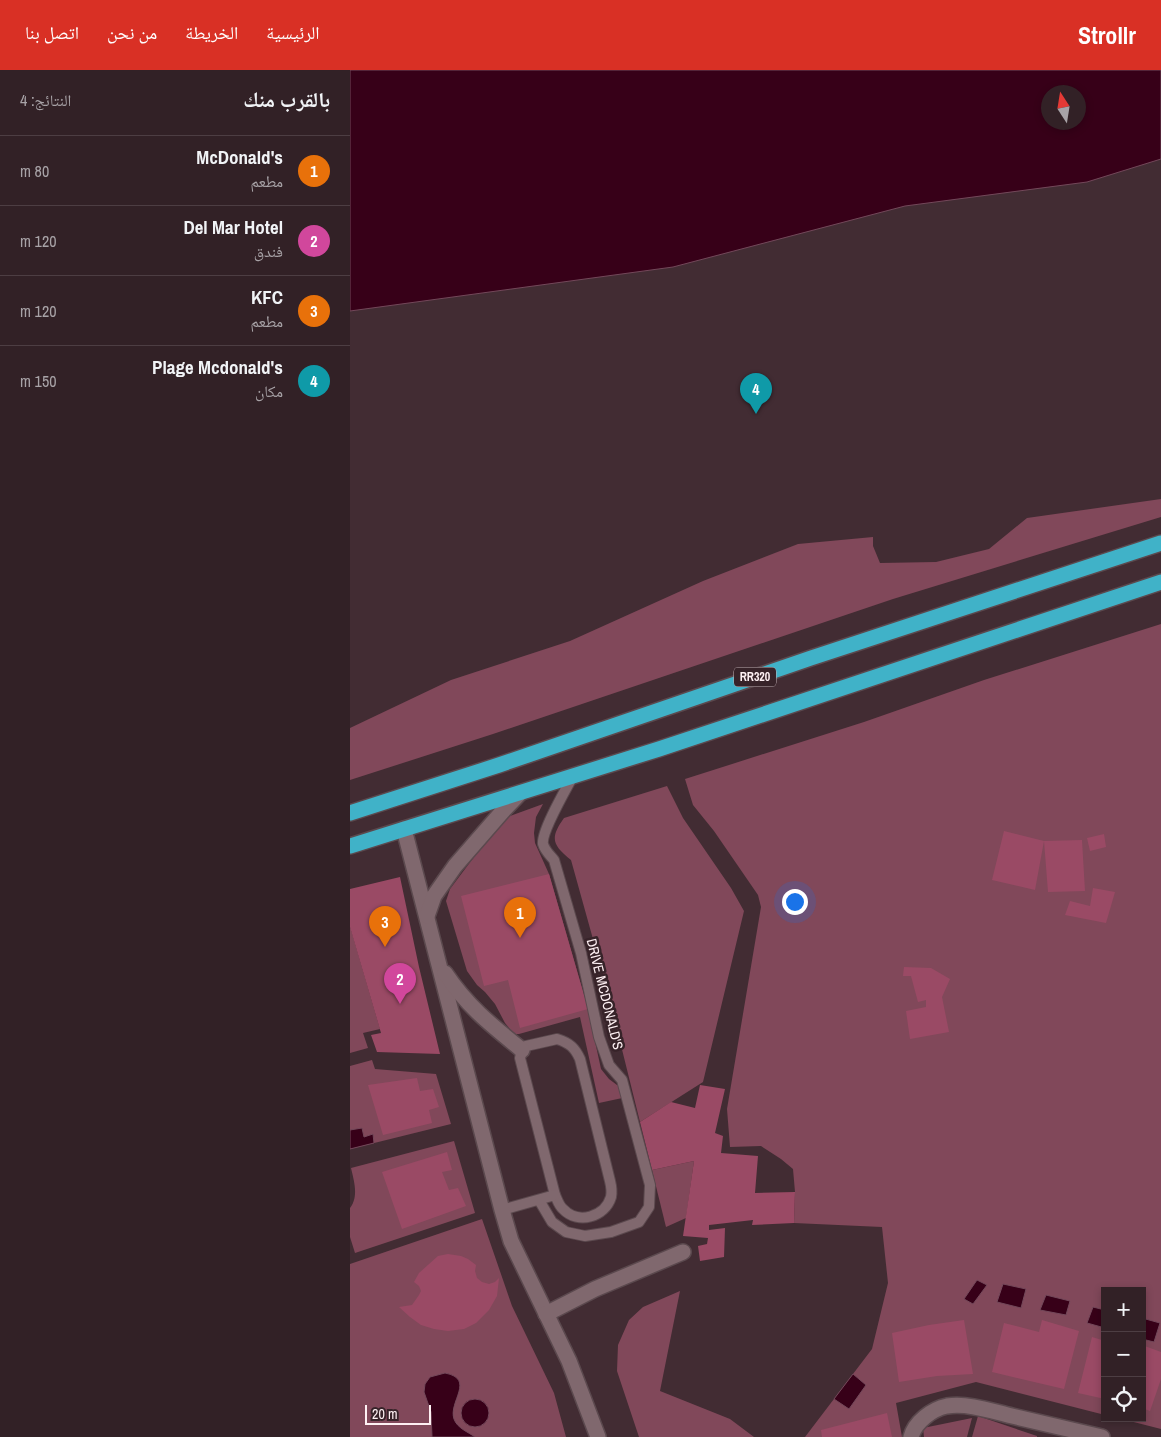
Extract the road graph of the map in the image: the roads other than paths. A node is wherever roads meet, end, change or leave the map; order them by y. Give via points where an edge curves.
1 (1161, 543) edge
2 (1161, 582) edge
3 (572, 776) junction
4 (520, 793) junction
5 (350, 813) edge
6 (404, 828) junction
7 (350, 846) edge
8 (427, 916) junction
9 (439, 964) junction
10 (522, 1050) junction
11 (555, 1195) junction
12 (539, 1200) junction
13 (502, 1210) junction
14 (683, 1252) dead end
15 (546, 1314) junction
16 (598, 1437) edge
17 (911, 1437) edge
18 (1102, 1437) edge

1 - 5 highway, RR320
2 - 3 highway
3 - 4 highway
3 - 12 lane, DRIVE MCDONALD'S via 542,842 554,860 609,1065 622,1080 650,1185 649,1207 639,1222 611,1232 585,1236 566,1232 552,1222
4 - 6 highway
4 - 8 street via 455,866 434,896
6 - 7 highway
6 - 8 street
8 - 9 street
9 - 10 street via 458,992 479,1014
9 - 13 street
10 - 11 lane via 520,1058
10 - 11 lane via 526,1046 558,1039 576,1049 610,1180 608,1203 591,1218 568,1213 562,1209
11 - 12 lane
12 - 13 lane
13 - 15 street via 511,1241
14 - 15 street via 595,1289
15 - 16 street via 569,1361
17 - 18 street via 922,1419 932,1412 946,1406 970,1406

